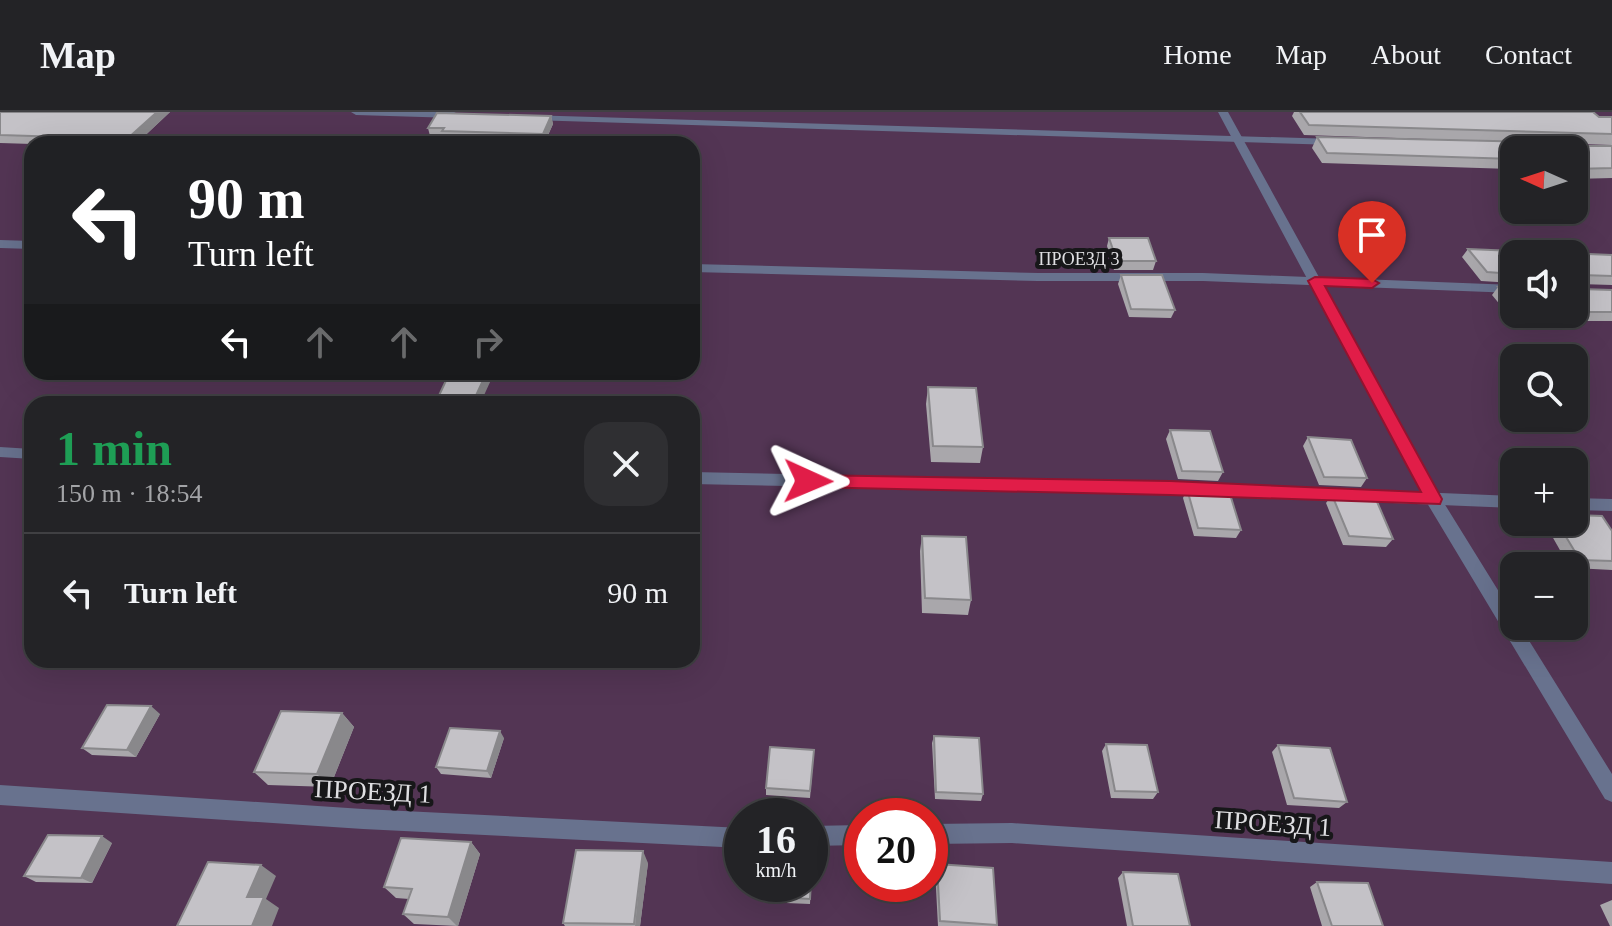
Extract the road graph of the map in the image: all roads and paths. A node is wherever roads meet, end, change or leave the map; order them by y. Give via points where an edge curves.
1 (356, 112) edge
2 (1223, 112) edge
3 (466, 115) edge
4 (513, 117) edge
5 (1238, 139) junction
6 (1347, 142) edge
7 (0, 244) edge
8 (24, 245) edge
9 (700, 268) edge
10 (1315, 281) junction
11 (1500, 288) edge
12 (0, 452) edge
13 (24, 454) edge
14 (700, 478) edge
15 (1433, 499) junction
16 (1500, 501) edge
17 (1588, 504) edge
18 (1612, 505) edge
19 (1612, 792) edge
20 (0, 795) edge
21 (948, 834) edge
22 (724, 837) edge
23 (1612, 873) edge

1 - 3 street
2 - 5 street
4 - 5 street
5 - 6 street
5 - 10 street
7 - 8 street
9 - 10 street, ПРОЕЗД 3
10 - 11 street, ПРОЕЗД 3
10 - 15 street
12 - 13 street
14 - 15 street
15 - 16 street
15 - 19 street
17 - 18 street
20 - 22 street, ПРОЕЗД 1
21 - 23 street, ПРОЕЗД 1 via 1012,833

